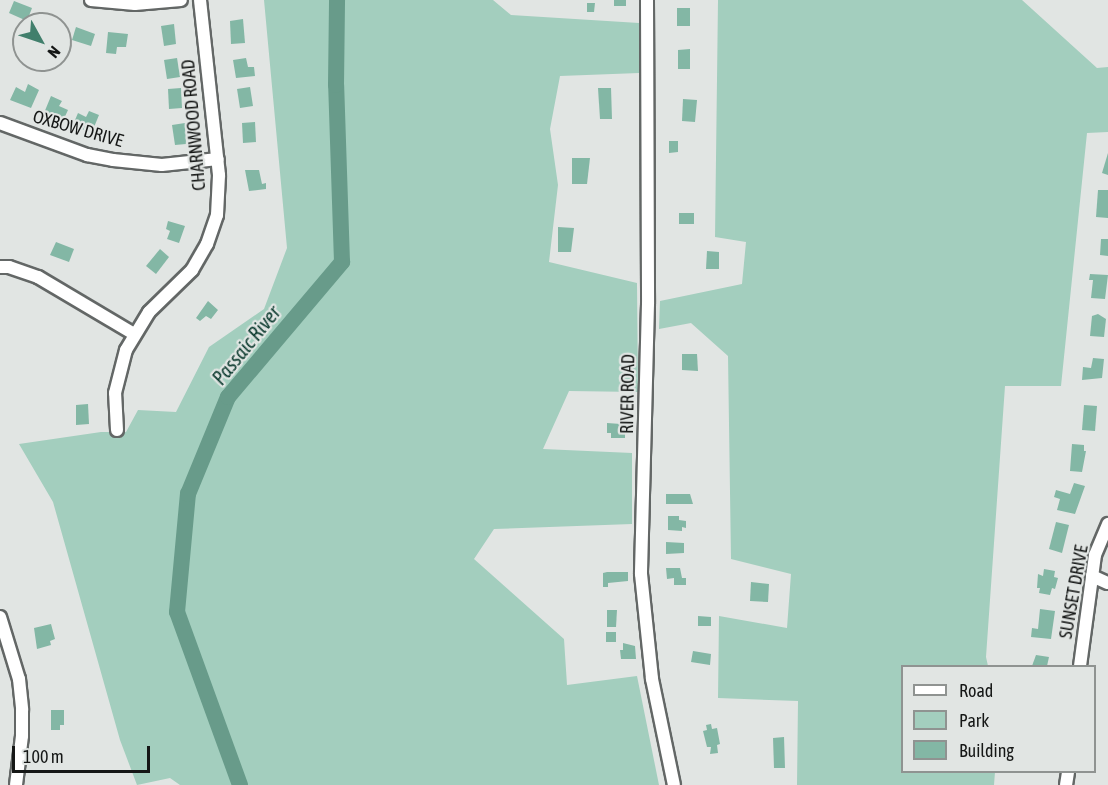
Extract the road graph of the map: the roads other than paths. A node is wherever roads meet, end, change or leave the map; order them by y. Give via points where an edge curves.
1 (91, 0) edge
2 (181, 0) edge
3 (200, 0) edge
4 (647, 0) edge
5 (0, 123) edge
6 (218, 159) junction
7 (0, 267) edge
8 (134, 334) junction
9 (117, 430) dead end
10 (1108, 524) edge
11 (1092, 576) junction
12 (1108, 584) edge
13 (0, 617) edge
14 (1080, 665) edge
15 (16, 785) edge
16 (674, 785) edge

1 - 2 street via 135,4
3 - 6 street, CHARNWOOD ROAD
4 - 16 street, RIVER ROAD via 648,304 641,574 652,679
5 - 6 street, OXBOW DRIVE via 87,155 113,160 162,165
6 - 8 street, CHARNWOOD ROAD via 219,200 207,244 183,281 149,312
7 - 8 street via 38,277
8 - 9 street, CHARNWOOD ROAD via 117,378
10 - 11 street, SUNSET DRIVE via 1095,555
11 - 12 street
11 - 14 street, SUNSET DRIVE
13 - 15 street via 19,679 22,736

